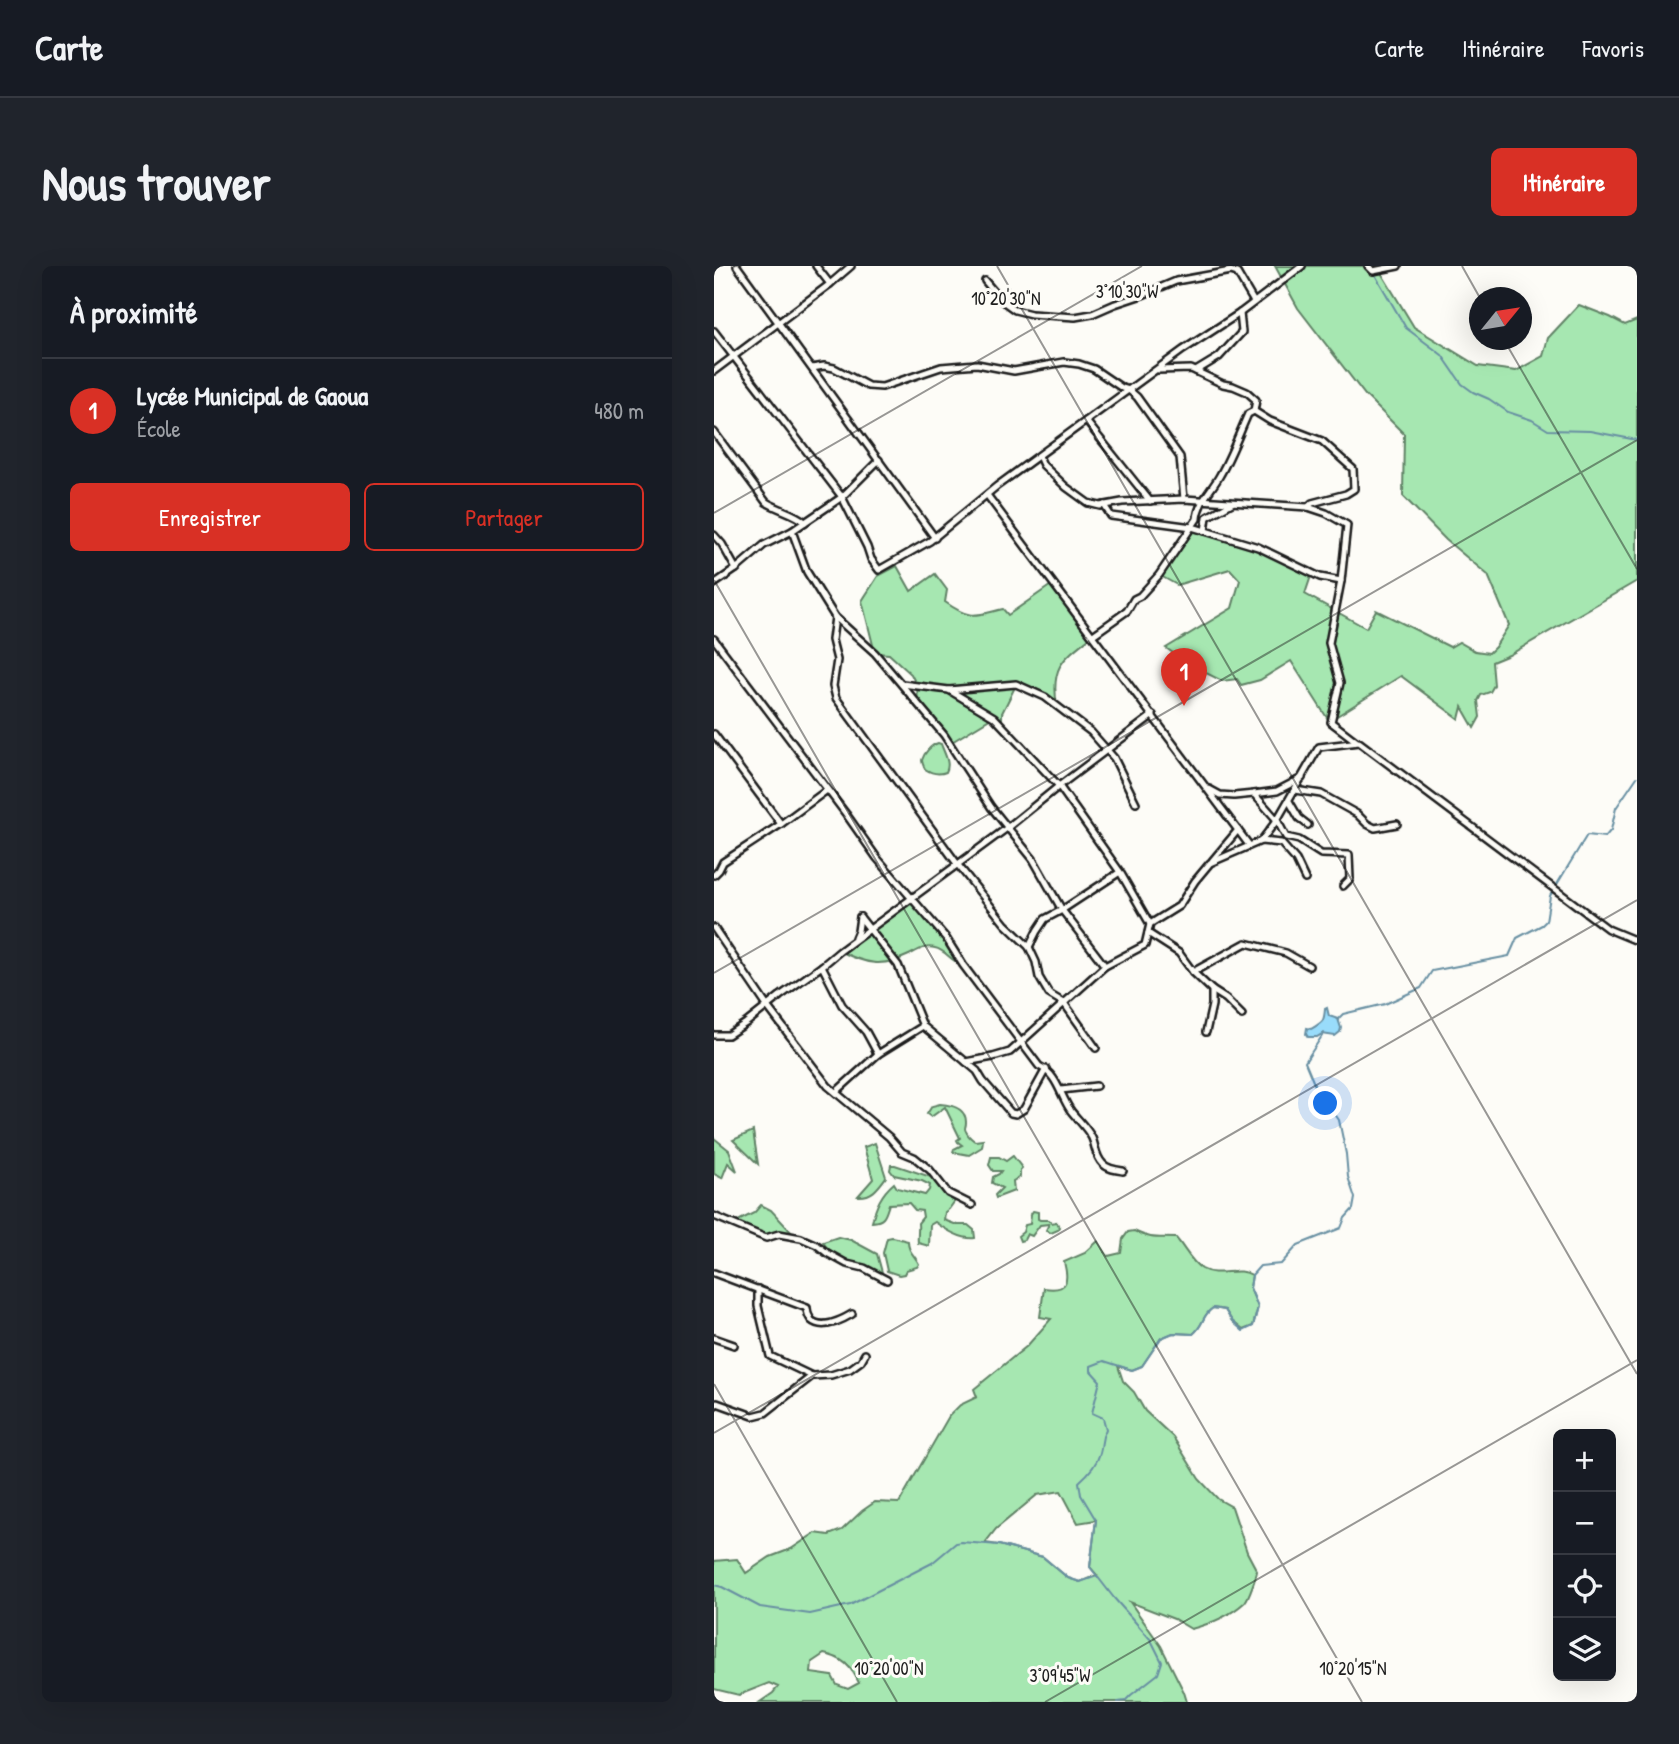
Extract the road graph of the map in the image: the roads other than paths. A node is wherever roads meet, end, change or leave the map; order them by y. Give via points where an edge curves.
1 (737, 266) edge
2 (816, 266) edge
3 (851, 266) edge
4 (1302, 266) edge
5 (1368, 266) edge
6 (1398, 266) edge
7 (985, 281) dead end
8 (830, 284) junction
9 (1254, 302) junction
10 (1240, 313) junction
11 (779, 322) junction
12 (714, 331) edge
13 (734, 356) junction
14 (812, 368) junction
15 (1156, 370) junction
16 (714, 371) edge
17 (1196, 371) junction
18 (1129, 390) junction
19 (1254, 411) junction
20 (1086, 421) junction
21 (714, 432) edge
22 (1039, 456) junction
23 (879, 460) junction
24 (987, 495) junction
25 (842, 497) junction
26 (1184, 499) junction
27 (1203, 500) junction
28 (1150, 501) junction
29 (1234, 502) junction
30 (1104, 505) junction
31 (1308, 507) junction
32 (805, 522) junction
33 (1192, 527) junction
34 (792, 531) junction
35 (1205, 531) junction
36 (714, 535) edge
37 (935, 537) junction
38 (736, 569) junction
39 (1340, 581) junction
40 (714, 584) edge
41 (835, 617) junction
42 (1093, 635) junction
43 (714, 639) edge
44 (902, 684) junction
45 (949, 690) junction
46 (1153, 715) junction
47 (714, 734) edge
48 (1359, 742) junction
49 (1106, 750) junction
50 (1302, 778) junction
51 (1059, 786) junction
52 (1207, 788) junction
53 (827, 790) junction
54 (1295, 790) junction
55 (1255, 794) junction
56 (1289, 801) junction
57 (1136, 803) dead end
58 (1277, 820) junction
59 (781, 824) junction
60 (1397, 824) dead end
61 (1308, 825) dead end
62 (1007, 828) junction
63 (1238, 830) junction
64 (1261, 841) junction
65 (1249, 845) junction
66 (1210, 863) junction
67 (958, 864) junction
68 (1120, 872) junction
69 (714, 875) edge
70 (1305, 879) dead end
71 (1343, 886) dead end
72 (911, 899) junction
73 (1062, 910) junction
74 (1150, 924) junction
75 (714, 928) edge
76 (870, 929) junction
77 (1148, 933) junction
78 (854, 941) junction
79 (1637, 942) edge
80 (1029, 947) junction
81 (1105, 966) junction
82 (1309, 966) dead end
83 (822, 967) junction
84 (1193, 972) junction
85 (1212, 990) junction
86 (1064, 1003) junction
87 (767, 1006) junction
88 (1242, 1015) dead end
89 (923, 1026) junction
90 (1206, 1032) dead end
91 (714, 1035) edge
92 (1022, 1042) junction
93 (1096, 1048) dead end
94 (878, 1054) junction
95 (966, 1062) junction
96 (1046, 1069) junction
97 (1096, 1086) dead end
98 (1060, 1090) junction
99 (836, 1092) junction
100 (1123, 1171) dead end
101 (972, 1206) dead end
102 (714, 1216) edge
103 (714, 1273) edge
104 (887, 1280) dead end
105 (758, 1289) junction
106 (852, 1314) dead end
107 (714, 1338) edge
108 (734, 1345) dead end
109 (865, 1354) dead end
110 (812, 1376) junction
111 (714, 1406) edge

1 - 11 street
2 - 8 street
3 - 8 street
4 - 9 street
5 - 6 street via 1373,271
7 - 9 street via 1001,300 1031,314 1092,314 1176,281 1231,271 1237,273
8 - 11 street
9 - 10 street
10 - 15 street
10 - 17 street via 1242,332 1219,357
11 - 13 street
11 - 14 street
12 - 13 street
13 - 16 street
13 - 25 street
14 - 18 street via 834,368 868,386 882,387 941,367 977,364 1014,371 1064,362 1094,369
14 - 23 street
15 - 17 street
15 - 18 street
17 - 19 street via 1247,392 1256,400
18 - 20 street
18 - 26 street via 1180,457
19 - 27 street via 1248,414
19 - 31 street via 1322,441 1353,468 1354,489
20 - 22 street
20 - 28 street
21 - 32 street via 766,502
22 - 24 street
22 - 30 street via 1076,496
23 - 25 street
23 - 37 street
24 - 37 street
24 - 42 street
25 - 32 street
25 - 37 street via 879,570
26 - 27 street
26 - 28 street
27 - 29 street
27 - 33 street
28 - 30 street
29 - 31 street
29 - 35 street via 1207,517
30 - 33 street via 1111,516
31 - 39 street via 1347,525
32 - 34 street
33 - 35 street
33 - 42 street via 1160,575 1127,611
34 - 38 street via 764,545
34 - 41 street via 807,572
35 - 39 street
36 - 38 street
38 - 40 street
39 - 48 street via 1329,643 1340,683 1331,722
41 - 44 street
41 - 67 street via 836,698
42 - 46 street
43 - 53 street
44 - 45 street
44 - 62 street via 950,743
45 - 49 street via 1016,684 1045,697 1091,732
45 - 51 street via 993,717
46 - 49 street
46 - 52 street
47 - 59 street
48 - 50 street via 1319,747
48 - 79 street via 1608,929
49 - 51 street
49 - 57 street
50 - 54 street
50 - 55 street via 1277,791
51 - 62 street
51 - 68 street
52 - 55 street via 1220,795
52 - 63 street
53 - 59 street
53 - 72 street
54 - 56 street
54 - 60 street via 1321,794 1375,828
55 - 58 street
56 - 58 street
56 - 61 street
58 - 64 street
58 - 71 street via 1286,838 1299,840 1321,854 1349,855 1350,879
59 - 69 street via 723,862
62 - 67 street
62 - 73 street via 1033,859
63 - 65 street
63 - 66 street
64 - 65 street
64 - 70 street via 1281,843
65 - 66 street
66 - 74 street via 1180,906
67 - 72 street
67 - 80 street
68 - 73 street
68 - 74 street
72 - 76 street
72 - 92 street
73 - 80 street via 1045,919
73 - 81 street
74 - 77 street
75 - 87 street
76 - 78 street
76 - 78 street via 860,917
76 - 89 street via 898,965
77 - 81 street via 1145,945
77 - 84 street via 1179,953
78 - 83 street
80 - 86 street via 1049,994
81 - 86 street
82 - 84 street via 1286,953 1246,943
83 - 87 street
83 - 94 street via 842,1005
84 - 85 street
85 - 88 street
85 - 90 street
86 - 92 street
86 - 93 street
87 - 91 street via 727,1035
87 - 99 street
89 - 94 street
89 - 95 street
92 - 95 street via 1010,1052
92 - 96 street
94 - 99 street
95 - 96 street via 1007,1110 1016,1114 1024,1109
96 - 98 street
97 - 98 street
98 - 100 street via 1092,1139 1101,1162
99 - 101 street via 902,1152 930,1170 948,1193
102 - 104 street via 766,1238 779,1234 801,1238
103 - 105 street
105 - 106 street via 807,1308 816,1322 840,1322
105 - 110 street via 770,1356
107 - 108 street
109 - 110 street via 850,1369
110 - 111 street via 765,1413 753,1416 717,1403

